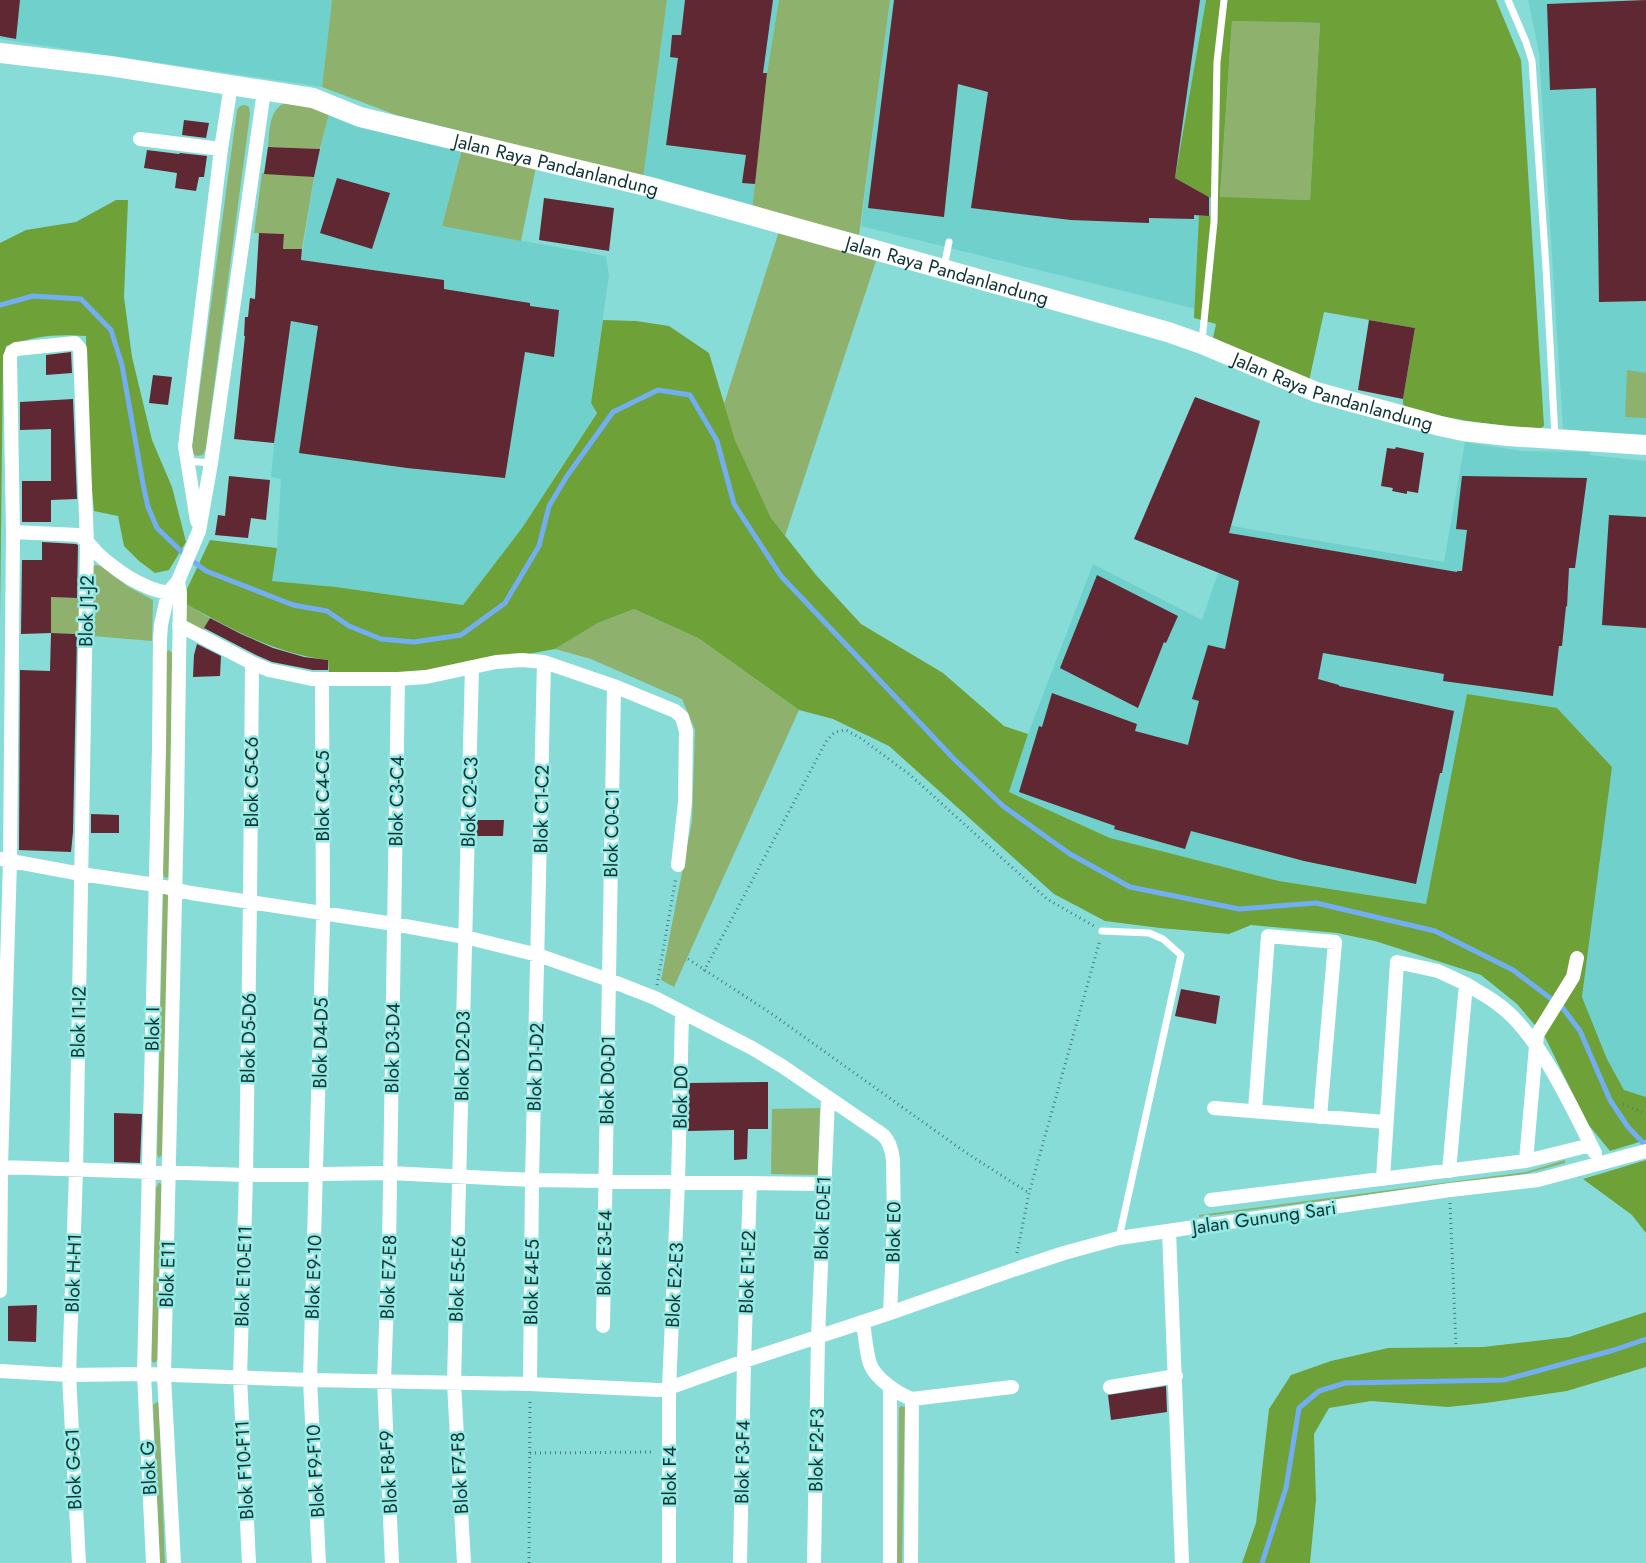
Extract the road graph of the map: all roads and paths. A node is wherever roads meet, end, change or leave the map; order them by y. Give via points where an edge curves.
1 (1224, 0) edge
2 (1508, 0) edge
3 (0, 53) edge
4 (247, 88) junction
5 (140, 139) dead end
6 (221, 149) junction
7 (949, 242) dead end
8 (943, 270) junction
9 (1202, 344) junction
10 (1555, 439) junction
11 (1646, 446) edge
12 (186, 461) junction
13 (211, 463) junction
14 (199, 531) junction
15 (13, 532) junction
16 (87, 544) junction
17 (176, 586) junction
18 (179, 625) junction
19 (252, 662) junction
20 (544, 662) junction
21 (472, 667) junction
22 (398, 679) junction
23 (322, 680) junction
24 (614, 686) junction
25 (5, 860) edge
26 (678, 864) joint
27 (81, 874) junction
28 (156, 885) junction
29 (175, 890) junction
30 (250, 902) junction
31 (323, 913) junction
32 (394, 924) junction
33 (1102, 931) junction
34 (465, 937) junction
35 (538, 955) junction
36 (1577, 958) dead end
37 (688, 959) dead end
38 (704, 971) junction
39 (609, 980) junction
40 (1466, 984) junction
41 (655, 998) junction
42 (682, 1012) junction
43 (1536, 1045) junction
44 (828, 1099) junction
45 (1623, 1104) dead end
46 (1214, 1108) dead end
47 (1255, 1110) junction
48 (1646, 1114) edge
49 (1320, 1116) junction
50 (1386, 1122) junction
51 (1591, 1145) junction
52 (1646, 1151) edge
53 (1526, 1161) junction
54 (1600, 1164) junction
55 (0, 1167) edge
56 (76, 1171) junction
57 (1449, 1171) junction
58 (149, 1172) junction
59 (170, 1173) junction
60 (390, 1173) junction
61 (316, 1174) junction
62 (246, 1175) junction
63 (460, 1175) junction
64 (1383, 1179) junction
65 (532, 1180) junction
66 (605, 1181) junction
67 (678, 1182) junction
68 (750, 1183) junction
69 (824, 1184) junction
70 (1450, 1190) junction
71 (1029, 1192) junction
72 (1211, 1200) dead end
73 (1169, 1231) junction
74 (1119, 1238) junction
75 (1013, 1270) junction
76 (0, 1291) edge
77 (890, 1313) junction
78 (863, 1322) junction
79 (603, 1326) dead end
80 (818, 1337) junction
81 (1456, 1346) dead end
82 (744, 1361) junction
83 (0, 1370) edge
84 (144, 1374) junction
85 (69, 1375) junction
86 (164, 1376) junction
87 (1176, 1376) junction
88 (240, 1377) junction
89 (310, 1380) junction
90 (384, 1380) junction
91 (454, 1383) junction
92 (530, 1384) junction
93 (1110, 1386) dead end
94 (890, 1387) junction
95 (1012, 1387) dead end
96 (669, 1388) junction
97 (912, 1399) junction
98 (669, 1452) junction
99 (530, 1453) junction
100 (79, 1563) edge
101 (153, 1563) edge
102 (174, 1563) edge
103 (249, 1563) edge
104 (319, 1563) edge
105 (392, 1563) edge
106 (464, 1563) edge
107 (529, 1563) edge
108 (669, 1563) edge
109 (740, 1563) edge
110 (814, 1563) edge
111 (890, 1563) edge
112 (911, 1563) edge
113 (1182, 1563) edge

1 - 9 lane via 1217,62 1214,222
2 - 10 lane via 1532,61
3 - 4 street, Jalan Raya Pandanlandung via 110,66
4 - 6 street
4 - 8 street, Jalan Raya Pandanlandung via 313,98 360,117 650,187
4 - 13 street
5 - 6 street
6 - 12 street via 185,446
7 - 8 lane
8 - 9 street, Jalan Raya Pandanlandung
9 - 10 street, Jalan Raya Pandanlandung via 1316,392 1352,403 1463,431
10 - 11 street, Jalan Raya Pandanlandung
12 - 13 lane
12 - 14 street
13 - 14 street
14 - 17 street
15 - 16 street via 78,535
15 - 16 street, Blok J1-J2 via 10,357 16,349 75,343 80,349
15 - 25 street
16 - 17 street via 117,570 149,588
16 - 27 street, Blok J1-J2
17 - 18 street, Blok E11
17 - 28 street, Blok I via 161,625 160,639
18 - 19 street
18 - 29 street, Blok E11
19 - 23 street via 287,674
19 - 30 street, Blok C5-C6
20 - 21 street via 522,660
20 - 24 street
20 - 35 street, Blok C1-C2
21 - 22 street via 426,677
21 - 34 street, Blok C2-C3
22 - 23 street
22 - 32 street, Blok C3-C4
23 - 31 street, Blok C4-C5
24 - 26 street via 675,711 685,725 685,802
24 - 39 street, Blok C0-C1
25 - 27 street
25 - 55 street
26 - 41 path
27 - 28 street
27 - 56 street, Blok I1-I2
28 - 29 street
28 - 58 street, Blok I
29 - 30 street
29 - 59 street, Blok E11
30 - 31 street
30 - 62 street, Blok D5-D6
31 - 32 street
31 - 61 street, Blok D4-D5
32 - 34 street
32 - 60 street, Blok D3-D4
33 - 38 path via 1047,899 909,774 846,730 835,732 827,740
33 - 71 path
33 - 74 lane via 1150,933 1163,938 1182,955
34 - 35 street
34 - 63 street, Blok D2-D3
35 - 39 street
35 - 65 street, Blok D1-D2
36 - 43 street via 1573,977 1537,1035
37 - 38 path
38 - 71 path via 772,1014 965,1152
39 - 41 street
39 - 66 street, Blok D0-D1
40 - 43 street via 1500,1005
40 - 50 street via 1438,972 1397,962
40 - 57 street
41 - 42 street
42 - 44 street via 752,1048
42 - 67 street, Blok D0
43 - 51 street
43 - 53 street
44 - 69 street, Blok E0-E1
44 - 77 street, Blok E0 via 883,1134 892,1151 894,1223
45 - 48 path
46 - 47 street
47 - 49 street
47 - 49 street via 1268,936 1335,942
49 - 50 street
50 - 64 street
51 - 53 street
51 - 54 street
52 - 54 street, Jalan Gunung Sari
53 - 57 street
54 - 70 street, Jalan Gunung Sari via 1538,1180
55 - 56 street
55 - 76 street
56 - 58 street
56 - 85 street, Blok H-H1
57 - 64 street
58 - 59 street
58 - 84 street, Blok I
59 - 62 street
59 - 86 street, Blok E11
60 - 61 street
60 - 63 street
60 - 90 street, Blok E7-E8
61 - 62 street
61 - 89 street, Blok E9-10
62 - 88 street, Blok E10-E11
63 - 65 street
63 - 91 street, Blok E5-E6
64 - 72 street
65 - 66 street
65 - 92 street, Blok E4-E5
66 - 67 street
66 - 79 street, Blok E3-E4
67 - 68 street
67 - 96 street, Blok E2-E3
68 - 69 street
68 - 82 street, Blok E1-E2
69 - 80 street, Blok E0-E1
70 - 73 street, Jalan Gunung Sari
70 - 81 path
71 - 75 path
73 - 74 street, Jalan Gunung Sari
73 - 87 street
74 - 75 street, Jalan Gunung Sari
75 - 77 street, Jalan Gunung Sari
77 - 78 street, Jalan Gunung Sari
78 - 80 street, Jalan Gunung Sari
78 - 94 street via 870,1364
80 - 82 street, Jalan Gunung Sari
80 - 110 street, Blok F2-F3
82 - 96 street, Jalan Gunung Sari
82 - 109 street, Blok F3-F4
83 - 85 street, Jalan Gunung Sari
84 - 85 street, Jalan Gunung Sari
84 - 86 street, Jalan Gunung Sari
84 - 101 street, Blok G
85 - 100 street, Blok G-G1
86 - 88 street, Jalan Gunung Sari
86 - 102 street, Blok E11
87 - 93 street
87 - 113 street
88 - 89 street, Jalan Gunung Sari
88 - 103 street, Blok F10-F11
89 - 90 street, Jalan Gunung Sari
89 - 104 street, Blok F9-F10
90 - 91 street, Jalan Gunung Sari
90 - 105 street, Blok F8-F9
91 - 92 street, Jalan Gunung Sari
91 - 106 street, Blok F7-F8
92 - 96 street, Jalan Gunung Sari
92 - 99 path
94 - 97 street
94 - 111 street
95 - 97 street
96 - 98 street, Blok F4
97 - 112 street
98 - 99 path
98 - 108 street, Blok F4
99 - 107 path

